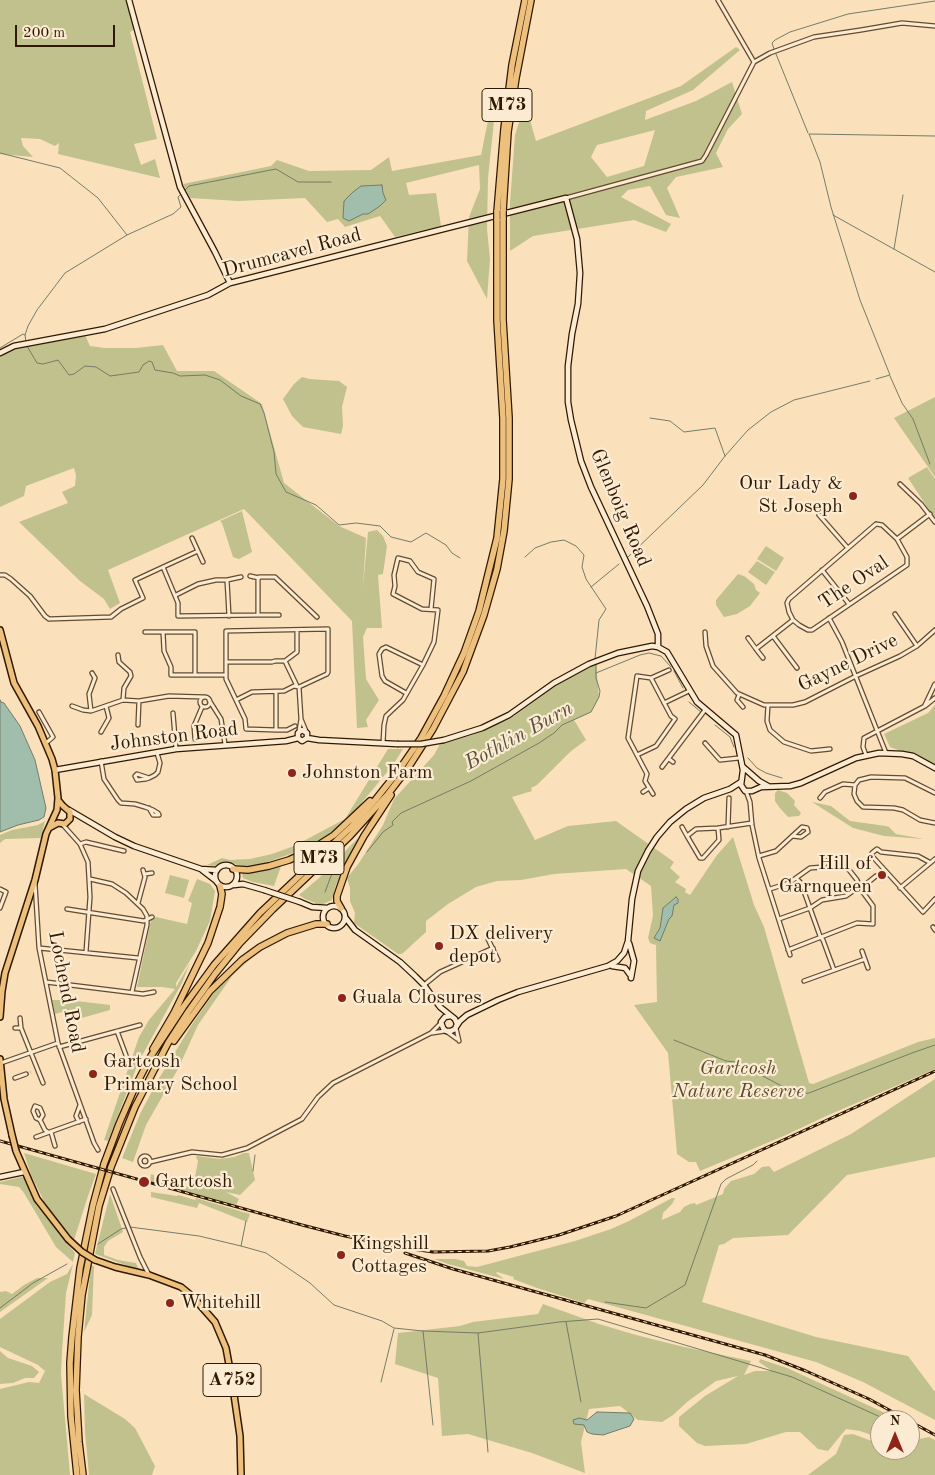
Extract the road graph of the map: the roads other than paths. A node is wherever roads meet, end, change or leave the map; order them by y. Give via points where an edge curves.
1 (129, 0) edge
2 (524, 0) edge
3 (531, 0) edge
4 (718, 0) edge
5 (935, 26) edge
6 (754, 62) junction
7 (566, 198) junction
8 (500, 215) junction
9 (230, 283) junction
10 (0, 353) edge
11 (900, 484) dead end
12 (930, 514) junction
13 (819, 515) dead end
14 (935, 522) edge
15 (192, 538) dead end
16 (897, 540) junction
17 (847, 547) junction
18 (198, 551) junction
19 (203, 562) dead end
20 (163, 567) junction
21 (822, 570) junction
22 (0, 575) edge
23 (250, 576) dead end
24 (241, 577) dead end
25 (259, 578) junction
26 (226, 580) junction
27 (176, 595) junction
28 (849, 604) junction
29 (431, 609) junction
30 (894, 614) dead end
31 (258, 615) junction
32 (279, 615) dead end
33 (229, 616) junction
34 (317, 617) dead end
35 (829, 618) junction
36 (793, 620) junction
37 (0, 630) edge
38 (297, 630) junction
39 (935, 630) edge
40 (145, 632) dead end
41 (163, 632) junction
42 (705, 632) dead end
43 (773, 636) junction
44 (748, 638) dead end
45 (917, 646) junction
46 (658, 647) junction
47 (756, 649) junction
48 (118, 656) dead end
49 (763, 658) dead end
50 (285, 661) junction
51 (226, 662) junction
52 (423, 666) junction
53 (797, 668) dead end
54 (669, 670) dead end
55 (92, 673) dead end
56 (195, 674) junction
57 (226, 675) junction
58 (856, 676) junction
59 (651, 678) junction
60 (935, 684) edge
61 (298, 687) junction
62 (689, 691) junction
63 (276, 692) junction
64 (406, 693) junction
65 (739, 694) junction
66 (204, 697) junction
67 (190, 698) junction
68 (935, 698) edge
69 (123, 700) junction
70 (210, 700) junction
71 (236, 700) junction
72 (139, 702) junction
73 (664, 703) junction
74 (201, 705) junction
75 (768, 705) junction
76 (72, 706) dead end
77 (106, 706) junction
78 (208, 706) junction
79 (742, 706) dead end
80 (925, 706) junction
81 (705, 710) junction
82 (92, 711) junction
83 (216, 711) junction
84 (39, 712) dead end
85 (173, 713) dead end
86 (302, 719) junction
87 (138, 725) dead end
88 (295, 726) dead end
89 (276, 730) junction
90 (878, 730) junction
91 (101, 732) dead end
92 (299, 732) junction
93 (306, 732) junction
94 (298, 738) junction
95 (307, 738) junction
96 (421, 738) junction
97 (195, 739) dead end
98 (383, 743) junction
99 (705, 743) dead end
100 (46, 744) junction
101 (225, 744) junction
102 (422, 747) junction
103 (176, 749) junction
104 (830, 749) dead end
105 (157, 752) junction
106 (886, 753) junction
107 (637, 755) junction
108 (866, 755) junction
109 (739, 758) junction
110 (669, 759) junction
111 (100, 761) junction
112 (673, 762) dead end
113 (742, 766) junction
114 (662, 768) dead end
115 (935, 768) edge
116 (55, 770) junction
117 (751, 776) junction
118 (149, 778) dead end
119 (756, 780) junction
120 (742, 781) junction
121 (855, 785) junction
122 (770, 786) junction
123 (650, 788) junction
124 (730, 789) junction
125 (745, 790) junction
126 (755, 790) junction
127 (643, 792) dead end
128 (935, 793) edge
129 (653, 794) dead end
130 (58, 798) junction
131 (729, 798) dead end
132 (820, 798) dead end
133 (750, 802) junction
134 (149, 808) dead end
135 (67, 809) junction
136 (56, 812) junction
137 (83, 818) junction
138 (64, 822) junction
139 (752, 823) junction
140 (935, 823) edge
141 (682, 827) dead end
142 (728, 827) junction
143 (48, 828) junction
144 (718, 828) junction
145 (687, 836) junction
146 (792, 836) junction
147 (80, 844) junction
148 (124, 851) dead end
149 (759, 856) junction
150 (935, 858) edge
151 (928, 862) junction
152 (201, 869) junction
153 (217, 870) junction
154 (235, 872) junction
155 (152, 873) dead end
156 (876, 876) dead end
157 (796, 878) junction
158 (90, 879) junction
159 (35, 880) junction
160 (215, 880) junction
161 (232, 885) junction
162 (249, 885) junction
163 (220, 886) junction
164 (860, 888) junction
165 (900, 888) junction
166 (0, 889) edge
167 (770, 889) junction
168 (935, 899) edge
169 (138, 903) junction
170 (312, 907) junction
171 (0, 908) edge
172 (26, 908) junction
173 (328, 908) junction
174 (340, 908) junction
175 (810, 908) junction
176 (67, 909) dead end
177 (90, 912) junction
178 (36, 913) junction
179 (152, 917) dead end
180 (345, 917) junction
181 (779, 918) junction
182 (147, 920) junction
183 (325, 922) junction
184 (339, 926) junction
185 (355, 930) junction
186 (821, 938) junction
187 (488, 939) dead end
188 (628, 942) junction
189 (39, 948) junction
190 (493, 948) junction
191 (788, 950) junction
192 (862, 951) dead end
193 (86, 952) junction
194 (790, 955) dead end
195 (622, 956) junction
196 (633, 956) junction
197 (138, 958) junction
198 (498, 960) dead end
199 (865, 960) junction
200 (632, 965) junction
201 (608, 966) junction
202 (624, 967) junction
203 (868, 968) dead end
204 (834, 970) junction
205 (46, 982) junction
206 (804, 982) dead end
207 (424, 985) junction
208 (1, 991) edge
209 (132, 992) junction
210 (154, 992) dead end
211 (440, 1007) junction
212 (468, 1015) junction
213 (451, 1016) junction
214 (0, 1017) edge
215 (20, 1018) dead end
216 (442, 1021) junction
217 (140, 1025) dead end
218 (456, 1027) junction
219 (15, 1028) dead end
220 (22, 1028) junction
221 (117, 1031) junction
222 (446, 1031) junction
223 (431, 1033) junction
224 (58, 1045) junction
225 (31, 1053) junction
226 (0, 1059) edge
227 (0, 1063) edge
228 (125, 1064) dead end
229 (38, 1069) junction
230 (32, 1072) tunnel mouth
231 (26, 1074) tunnel mouth
232 (15, 1078) dead end
233 (43, 1083) dead end
234 (135, 1087) junction
235 (80, 1103) junction
236 (135, 1107) junction
237 (40, 1120) dead end
238 (86, 1120) junction
239 (80, 1122) junction
240 (50, 1132) junction
241 (36, 1137) dead end
242 (54, 1146) dead end
243 (98, 1150) dead end
244 (150, 1162) dead end
245 (24, 1172) junction
246 (0, 1177) edge
247 (113, 1189) dead end
248 (149, 1275) junction
249 (77, 1475) edge
250 (83, 1475) edge
251 (241, 1475) edge

1 - 9 street via 180,187
2 - 8 highway, M73 via 507,102
3 - 8 highway, M73 via 508,132
4 - 6 street
5 - 6 street via 902,23 814,37
6 - 7 street via 702,161
7 - 9 street, Drumcavel Road
7 - 46 street, Glenboig Road via 577,239 580,273 568,366 571,420 591,487 648,606 658,634
8 - 96 highway, M73 via 497,320 504,450 497,538 470,638
8 - 102 highway, M73 via 510,448 504,531 497,569 469,656
9 - 10 street, Drumcavel Road via 208,295 105,329 22,344
11 - 12 street
12 - 14 street
12 - 16 street
13 - 17 street
15 - 18 street
16 - 17 street, The Oval via 878,524
16 - 28 street, The Oval via 907,557 907,565
17 - 21 street, The Oval
18 - 19 street
18 - 20 street
20 - 22 street via 136,580 143,598 107,618 50,619 11,579
20 - 27 street
21 - 28 street
21 - 36 street, The Oval via 788,599 787,606
23 - 25 street
24 - 26 street
25 - 31 street
25 - 34 street via 275,577
26 - 27 street via 206,582
26 - 33 street
27 - 33 street via 178,616
28 - 35 street, The Oval
29 - 29 street via 422,609 393,594 398,558 410,561 418,572 434,579
29 - 52 street via 438,610 436,634
30 - 45 street
31 - 32 street
31 - 33 street
35 - 36 street, The Oval via 809,630
35 - 58 street
36 - 43 street
37 - 100 main road via 14,683
38 - 50 street via 297,652
38 - 51 street via 226,631
38 - 61 street via 328,630 328,673
39 - 45 street, Gayne Drive
40 - 41 street
41 - 56 street via 171,675
41 - 56 street via 195,632
42 - 65 street, Gayne Drive via 713,666 730,688
43 - 47 street
43 - 53 street
44 - 47 street
45 - 58 street, Gayne Drive
46 - 62 street via 674,661
46 - 98 street, Johnston Road, bridge via 635,649 588,664 509,715 482,728 421,744
47 - 49 street
48 - 69 street via 131,676 124,688
50 - 51 street
50 - 61 street
51 - 57 street
52 - 64 street
52 - 64 street via 386,647 382,648 379,654 382,676
54 - 59 street
55 - 82 street via 95,678 89,694
56 - 57 street
57 - 71 street
58 - 75 street, Gayne Drive via 805,702
58 - 90 street
59 - 73 street
59 - 107 street via 637,676 628,738
60 - 80 street
61 - 63 street
61 - 86 street
62 - 73 street
62 - 81 street
63 - 71 street via 252,692
63 - 89 street
64 - 98 street via 384,720
65 - 75 street, Gayne Drive
65 - 79 street via 737,700
66 - 67 street
66 - 70 street
66 - 74 street
67 - 72 street via 168,696
67 - 74 street
68 - 80 street
69 - 72 street
69 - 77 street
70 - 78 street
70 - 83 street
71 - 89 street via 246,729
72 - 87 street
73 - 107 street via 675,719 656,746
74 - 78 street
74 - 97 street via 194,726
75 - 104 street via 770,730 784,742 810,751
76 - 82 street
77 - 82 street
77 - 91 street via 109,718
78 - 83 street
80 - 90 street
81 - 109 street via 734,732
81 - 110 street
83 - 101 street via 223,726
84 - 100 street via 53,736
85 - 103 street
86 - 92 street
86 - 93 street
88 - 89 street
90 - 106 street
90 - 108 street via 864,738
92 - 93 street
92 - 94 street
93 - 95 street
94 - 95 street, Johnston Road via 302,741
94 - 101 street, Johnston Road via 286,742
95 - 98 street, Johnston Road
96 - 154 highway via 366,805 334,835 289,860
96 - 234 highway, M73 via 369,808 260,913 214,965 151,1056
99 - 109 street via 720,760
100 - 116 main road
101 - 103 street, Johnston Road
102 - 174 highway via 348,863 337,896
102 - 236 highway, M73 via 388,794 350,836 272,909 215,974 168,1043
103 - 105 street, Johnston Road
105 - 111 street, Johnston Road
105 - 118 street via 160,768
106 - 108 street
106 - 115 street via 913,756
107 - 123 street
108 - 122 street via 802,783
109 - 113 street
110 - 112 street
110 - 114 street
111 - 116 street, Johnston Road
111 - 134 street via 104,779 121,803
113 - 117 street
113 - 120 street
116 - 130 main road
117 - 119 street
117 - 120 street
119 - 122 street
119 - 126 street
120 - 124 street
120 - 125 street
121 - 128 street via 866,777 896,777 910,780
121 - 132 street via 843,784 825,792
121 - 140 street via 855,798 863,806 903,810 920,820
122 - 126 street
123 - 127 street
123 - 129 street
124 - 125 street
124 - 188 street via 704,798 686,809 666,826 652,844 636,879
125 - 126 street
125 - 133 street
126 - 133 street
130 - 135 main road
130 - 136 main road
131 - 142 street
133 - 139 street
135 - 136 main road
135 - 137 street
135 - 138 main road via 71,816
136 - 138 main road via 55,819
136 - 143 main road
137 - 138 street
137 - 152 street via 130,844
138 - 143 main road
138 - 147 street
139 - 142 street
139 - 149 street
141 - 145 street
142 - 144 street
143 - 159 main road
144 - 145 street via 696,829
144 - 145 street via 719,840 703,858 698,856
146 - 146 street via 802,827 808,828 801,837
146 - 149 street via 776,851
147 - 148 street via 86,842
147 - 158 street via 87,856
149 - 167 street
150 - 151 street
151 - 165 street
151 - 165 street via 918,856 877,849 872,853
152 - 153 street
152 - 160 street
153 - 154 street via 226,866
153 - 160 street
154 - 161 street via 236,880
154 - 162 street
155 - 169 street via 144,872
156 - 164 street
157 - 164 street via 805,870 823,867 835,857 842,861
157 - 167 street
157 - 175 street via 802,883
158 - 169 street via 112,884
158 - 177 street
159 - 172 main road
159 - 178 street, Lochend Road
160 - 163 street
161 - 162 street
161 - 163 street
162 - 170 street, bridge
163 - 234 highway via 220,907 208,943
164 - 175 street via 849,895 822,900
164 - 186 street via 873,906 873,924 857,923
165 - 168 street via 923,912
166 - 171 street via 6,892
167 - 181 street
169 - 182 street via 146,912
170 - 173 street
170 - 183 street
172 - 178 street, Lochend Road
172 - 208 main road
173 - 174 street
173 - 183 street
174 - 180 street
175 - 181 street
175 - 186 street
176 - 177 street
177 - 182 street
177 - 193 street
178 - 189 street, Lochend Road
179 - 182 street
180 - 184 street
180 - 185 street
181 - 191 street
182 - 197 street
183 - 184 street via 333,927
183 - 236 highway via 278,937 229,971 188,1019
184 - 185 street
185 - 207 street via 400,962
186 - 191 street
186 - 204 street
187 - 190 street
188 - 195 street
188 - 196 street
189 - 193 street
189 - 205 street, Lochend Road
190 - 198 street
190 - 207 street via 440,972
191 - 194 street
192 - 199 street
193 - 197 street
195 - 196 street
195 - 201 street
195 - 202 street via 620,961
196 - 200 street
197 - 209 street
199 - 203 street
199 - 204 street
200 - 202 street
200 - 202 street via 631,977
201 - 202 street
201 - 212 street via 518,992
204 - 206 street
205 - 209 street
205 - 224 street, Lochend Road
207 - 211 street
208 - 214 main road
209 - 210 street
211 - 213 street
211 - 216 street
212 - 213 street
212 - 218 street
213 - 216 street
213 - 218 street via 456,1019
215 - 220 street
216 - 222 street
216 - 223 street
217 - 221 street
218 - 222 street via 453,1031
218 - 222 street via 458,1041
219 - 220 street
220 - 225 street
221 - 224 street
221 - 228 street via 127,1058
222 - 223 street
223 - 244 street via 333,1083 302,1118 247,1148 222,1155 192,1152
224 - 225 street
224 - 235 street, Lochend Road
225 - 227 street
225 - 229 street
226 - 227 main road, A752
227 - 245 main road, A752, bridge via 4,1099
229 - 230 street
229 - 233 street
231 - 232 street
234 - 249 highway, M73 via 104,1164 80,1268 70,1363
235 - 238 street, Lochend Road
235 - 239 street, Lochend Road via 76,1116
236 - 250 highway, M73 via 99,1206 82,1295 76,1390
237 - 240 street via 44,1130
238 - 239 street
238 - 243 street, Lochend Road
239 - 240 street
240 - 241 street
240 - 242 street
245 - 246 street
245 - 248 main road, A752, bridge via 37,1199 68,1240 82,1252 115,1267
247 - 248 street
248 - 251 main road, A752 via 181,1287 215,1322 226,1348 232,1381 240,1436

